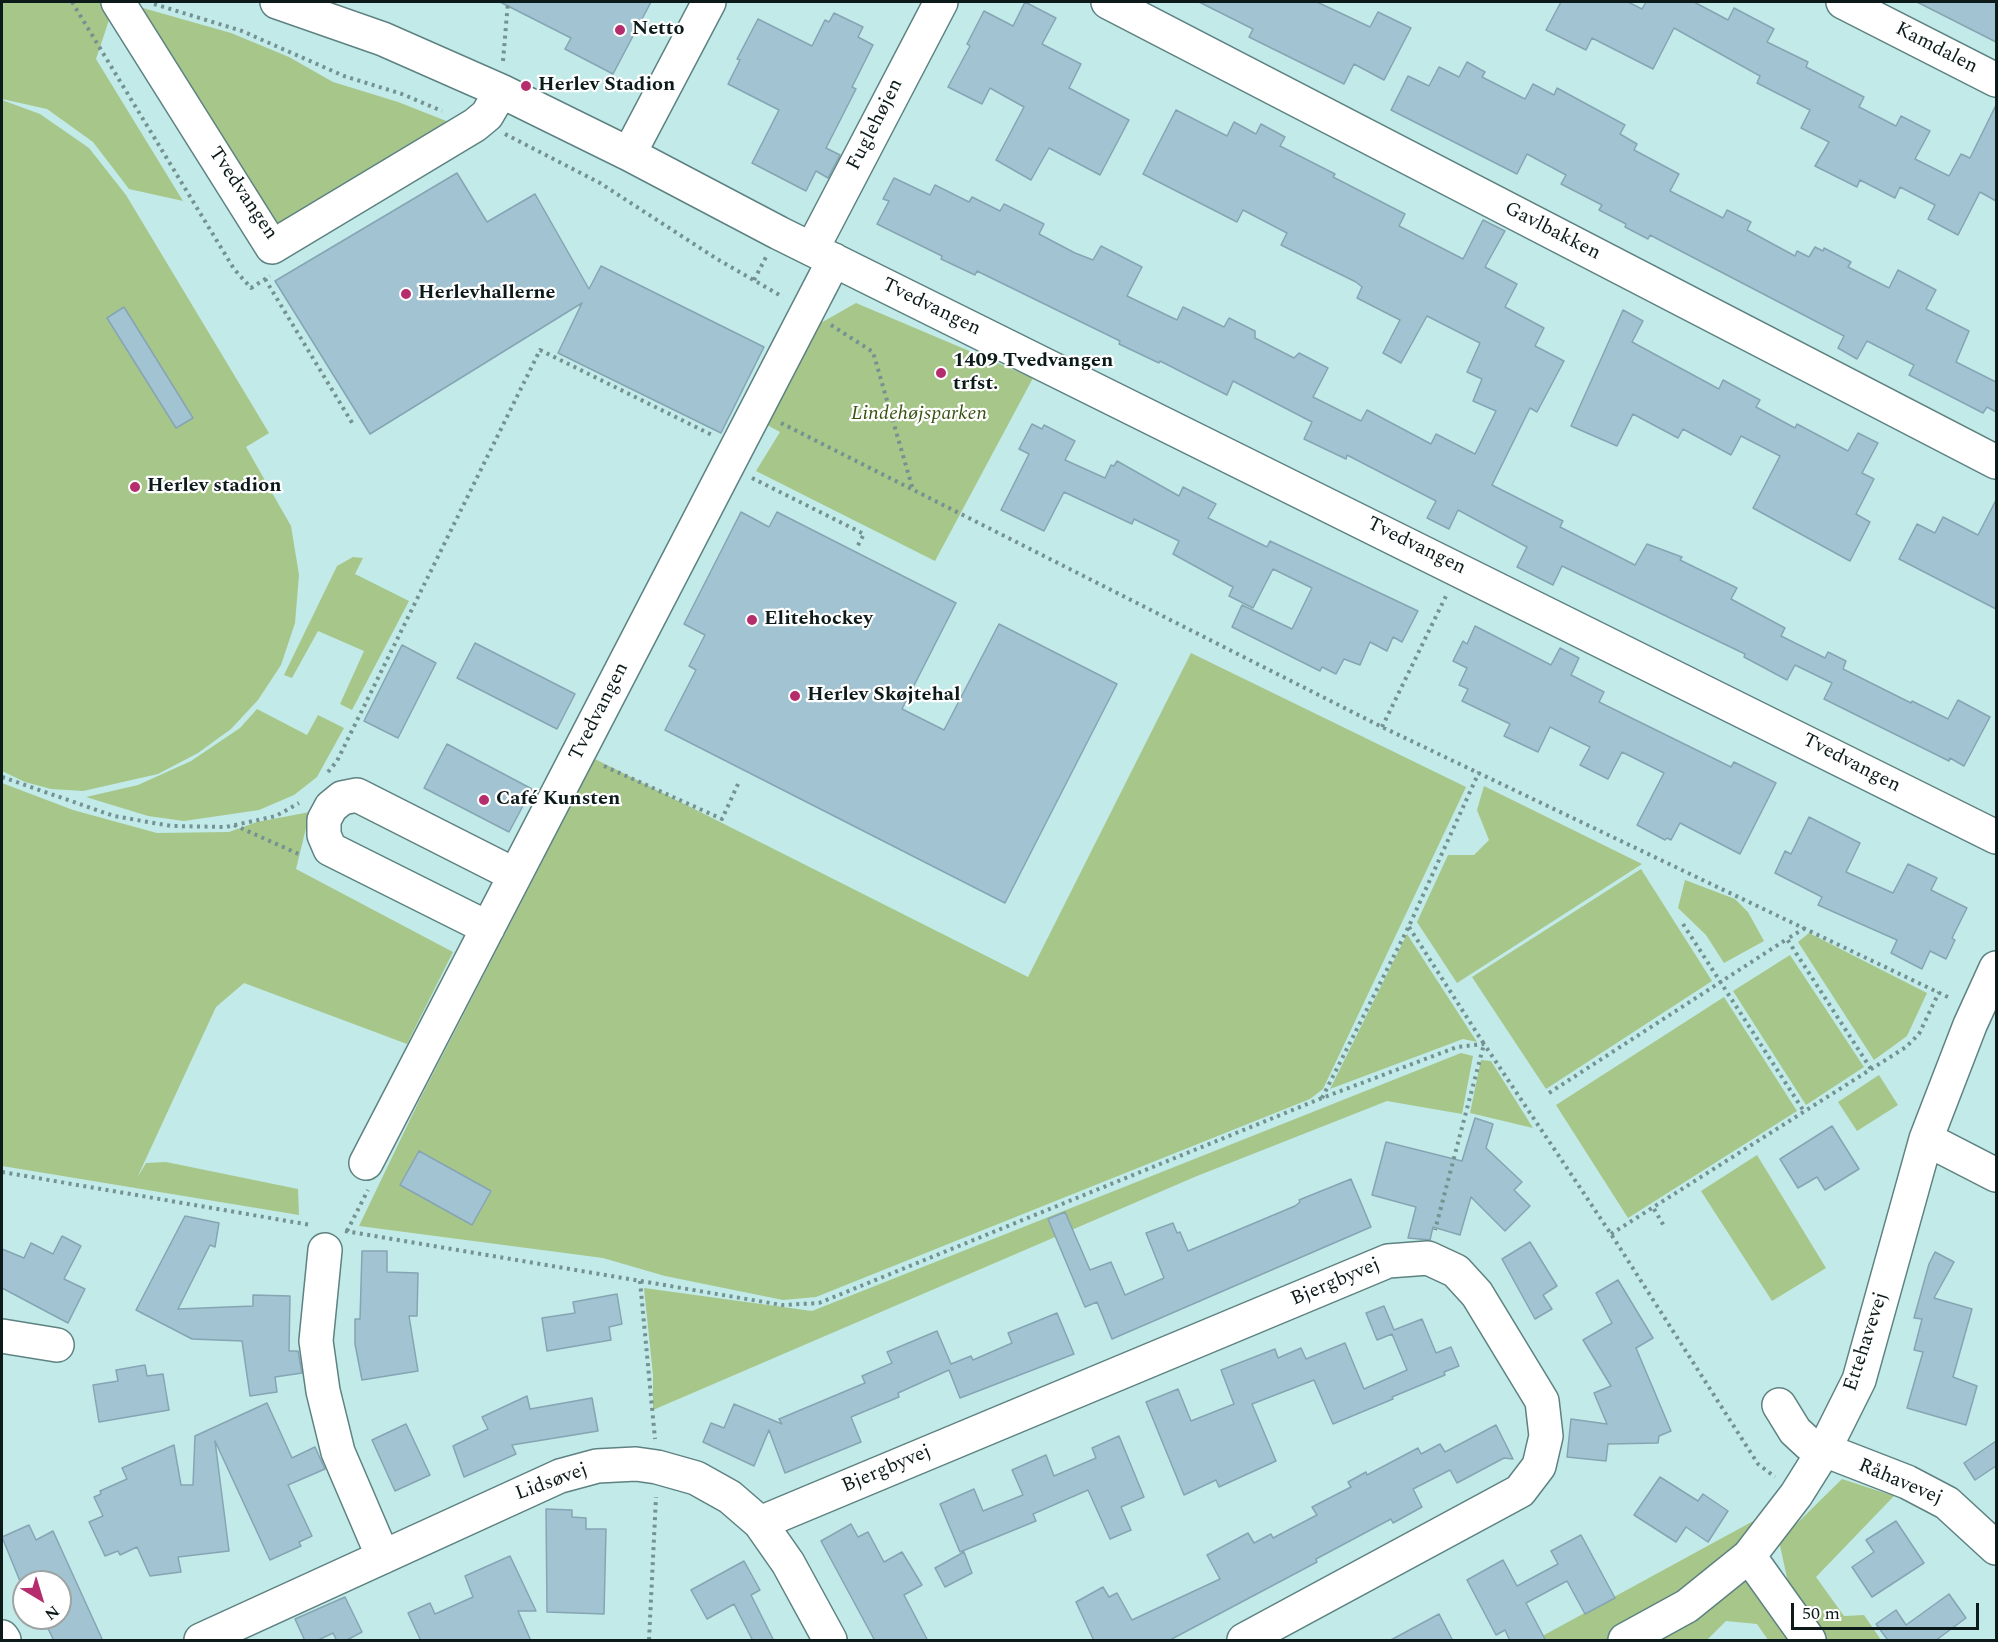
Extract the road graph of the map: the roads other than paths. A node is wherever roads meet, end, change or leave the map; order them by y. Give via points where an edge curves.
1 (118, 2) edge
2 (277, 2) edge
3 (709, 2) edge
4 (941, 2) edge
5 (1108, 2) edge
6 (1843, 2) edge
7 (1996, 80) edge
8 (501, 91) junction
9 (629, 154) junction
10 (823, 255) junction
11 (1996, 462) edge
12 (1996, 837) edge
13 (515, 875) junction
14 (488, 928) junction
15 (1996, 968) edge
16 (1926, 1139) junction
17 (366, 1163) road end
18 (1996, 1175) edge
19 (330, 1234) road end
20 (2, 1336) edge
21 (57, 1345) dead end
22 (1779, 1405) dead end
23 (1823, 1452) junction
24 (760, 1523) junction
25 (1996, 1548) edge
26 (1749, 1556) junction
27 (383, 1557) junction
28 (2, 1637) edge
29 (4, 1641) edge
30 (201, 1641) edge
31 (830, 1641) edge
32 (1244, 1641) edge
33 (1625, 1641) edge
34 (1809, 1641) edge

1 - 8 street, Tvedvangen via 272,247 475,125 487,115
2 - 8 street, Tvedvangen via 383,39
3 - 9 street
4 - 10 street, Fuglehøjen
5 - 11 street, Gavlbakken
6 - 7 street, Kamdalen
8 - 9 street, Tvedvangen
9 - 10 street, Tvedvangen
10 - 12 street, Tvedvangen
10 - 13 street, Tvedvangen via 807,311
13 - 14 street, Tvedvangen
13 - 14 street via 357,795 342,798 327,814 324,835 330,849
14 - 17 street, Tvedvangen
15 - 16 street, Ettehavevej
16 - 18 street
16 - 23 street, Ettehavevej via 1859,1380
19 - 27 street via 316,1341 323,1391 338,1452
20 - 21 street
22 - 23 street, Råhavevej via 1795,1431
23 - 25 street, Råhavevej via 1906,1482 1947,1503
23 - 26 street, Ettehavevej
24 - 27 street, Lidsøvej via 730,1497 696,1478 636,1464 597,1466 560,1476
24 - 31 street, Lidsøvej via 788,1563
24 - 32 street, Bjergbyvej via 1388,1261 1428,1258 1456,1271 1477,1294 1542,1401 1546,1436 1539,1466 1520,1491
26 - 33 street, Ettehavevej via 1687,1606
26 - 34 street
27 - 30 street, Lidsøvej
28 - 29 street

